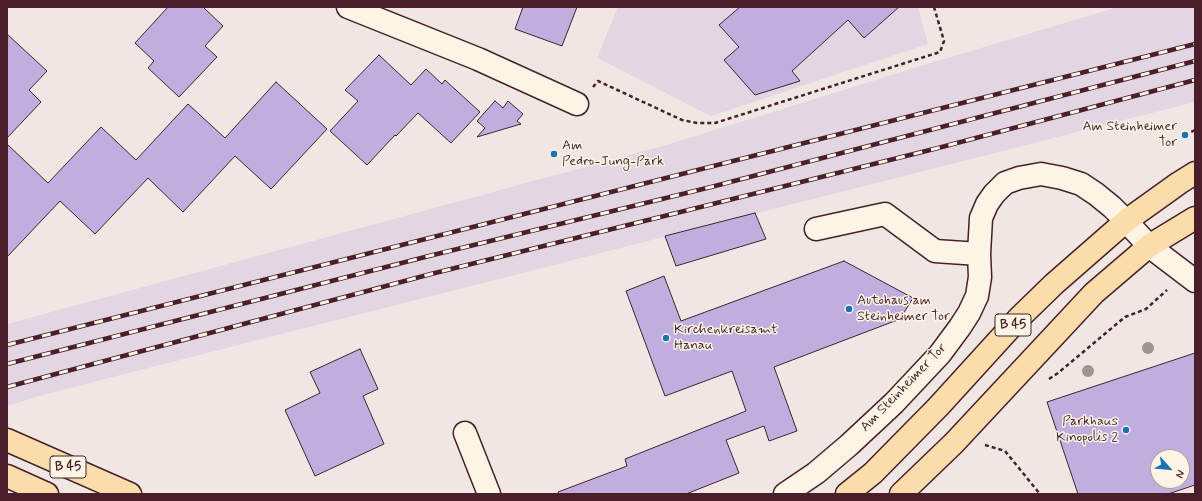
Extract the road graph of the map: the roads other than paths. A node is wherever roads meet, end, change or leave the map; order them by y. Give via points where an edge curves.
1 (348, 7) edge
2 (577, 104) road end
3 (1195, 173) edge
4 (1195, 218) edge
5 (1126, 221) junction
6 (816, 229) dead end
7 (1149, 246) junction
8 (979, 254) junction
9 (1191, 278) edge
10 (465, 433) dead end
11 (7, 440) edge
12 (7, 476) edge
13 (47, 494) edge
14 (130, 494) edge
15 (490, 494) edge
16 (784, 494) edge
17 (847, 494) edge
18 (901, 494) edge

1 - 2 street via 478,59
3 - 5 main road, B 45
4 - 7 main road, B 45
5 - 7 street, Am Steinheimer Tor
5 - 8 street, Am Steinheimer Tor via 1081,184 1041,174 1018,178 1005,184 987,204 981,218
5 - 17 main road, B 45 via 1020,317 938,408
6 - 8 street via 885,214 935,251
7 - 9 street, Am Steinheimer Tor
7 - 18 main road, B 45 via 1094,293 954,443
8 - 16 street, Am Steinheimer Tor via 980,277 977,296 969,313 940,354 894,403 849,445 816,473
10 - 15 street
11 - 14 main road, B 45
12 - 13 main road, B 45

